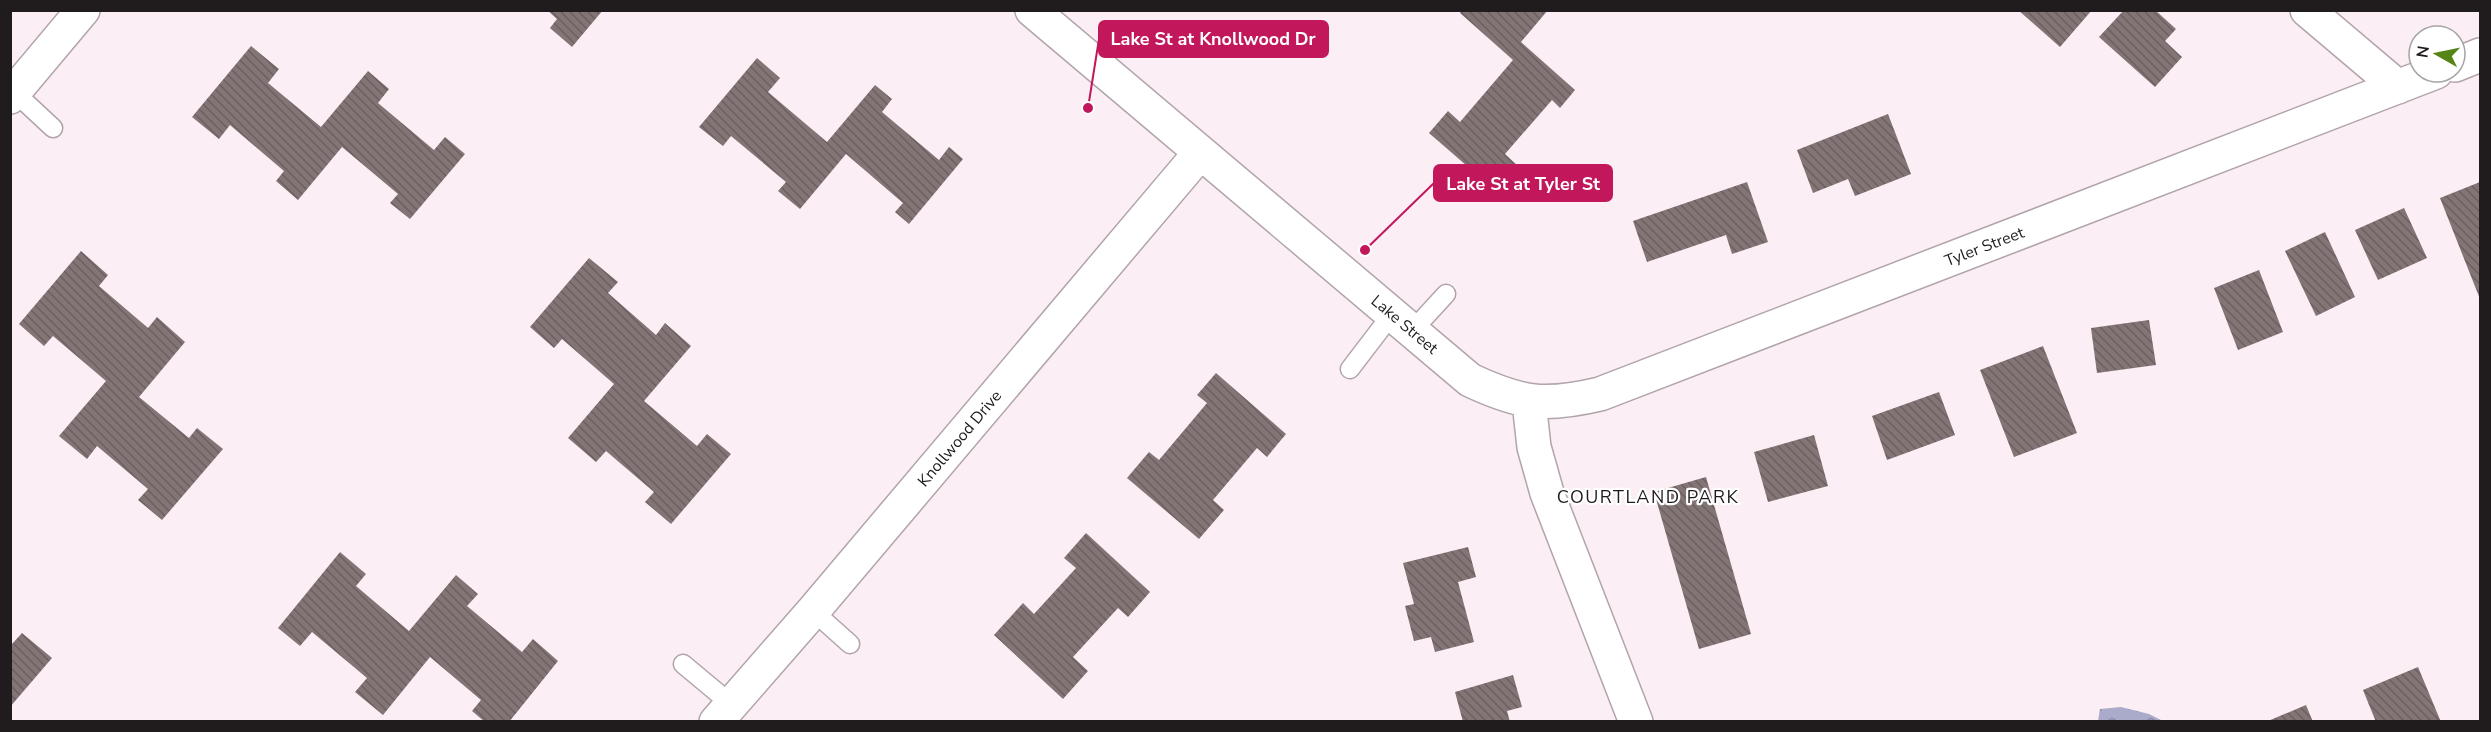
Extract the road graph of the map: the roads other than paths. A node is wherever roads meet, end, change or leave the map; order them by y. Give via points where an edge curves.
1 (83, 10) edge
2 (1032, 10) edge
3 (2307, 10) edge
4 (2407, 83) edge
5 (2398, 87) junction
6 (12, 93) edge
7 (52, 128) dead end
8 (1200, 153) junction
9 (1446, 294) dead end
10 (1402, 322) junction
11 (1350, 369) dead end
12 (1529, 402) junction
13 (813, 611) junction
14 (850, 644) dead end
15 (684, 664) dead end
16 (724, 713) edge
17 (1636, 722) edge

1 - 6 street
2 - 8 street, Lake Street
3 - 5 street
4 - 5 street, Tyler Street
5 - 12 street, Tyler Street via 1600,394 1565,402
6 - 7 lane
8 - 10 street, Lake Street
8 - 13 street, Knollwood Drive
9 - 10 lane
10 - 11 lane
10 - 12 street, Lake Street via 1470,380 1504,396
12 - 17 street via 1534,447 1547,492
13 - 14 lane
13 - 16 street, Knollwood Drive
15 - 16 lane

